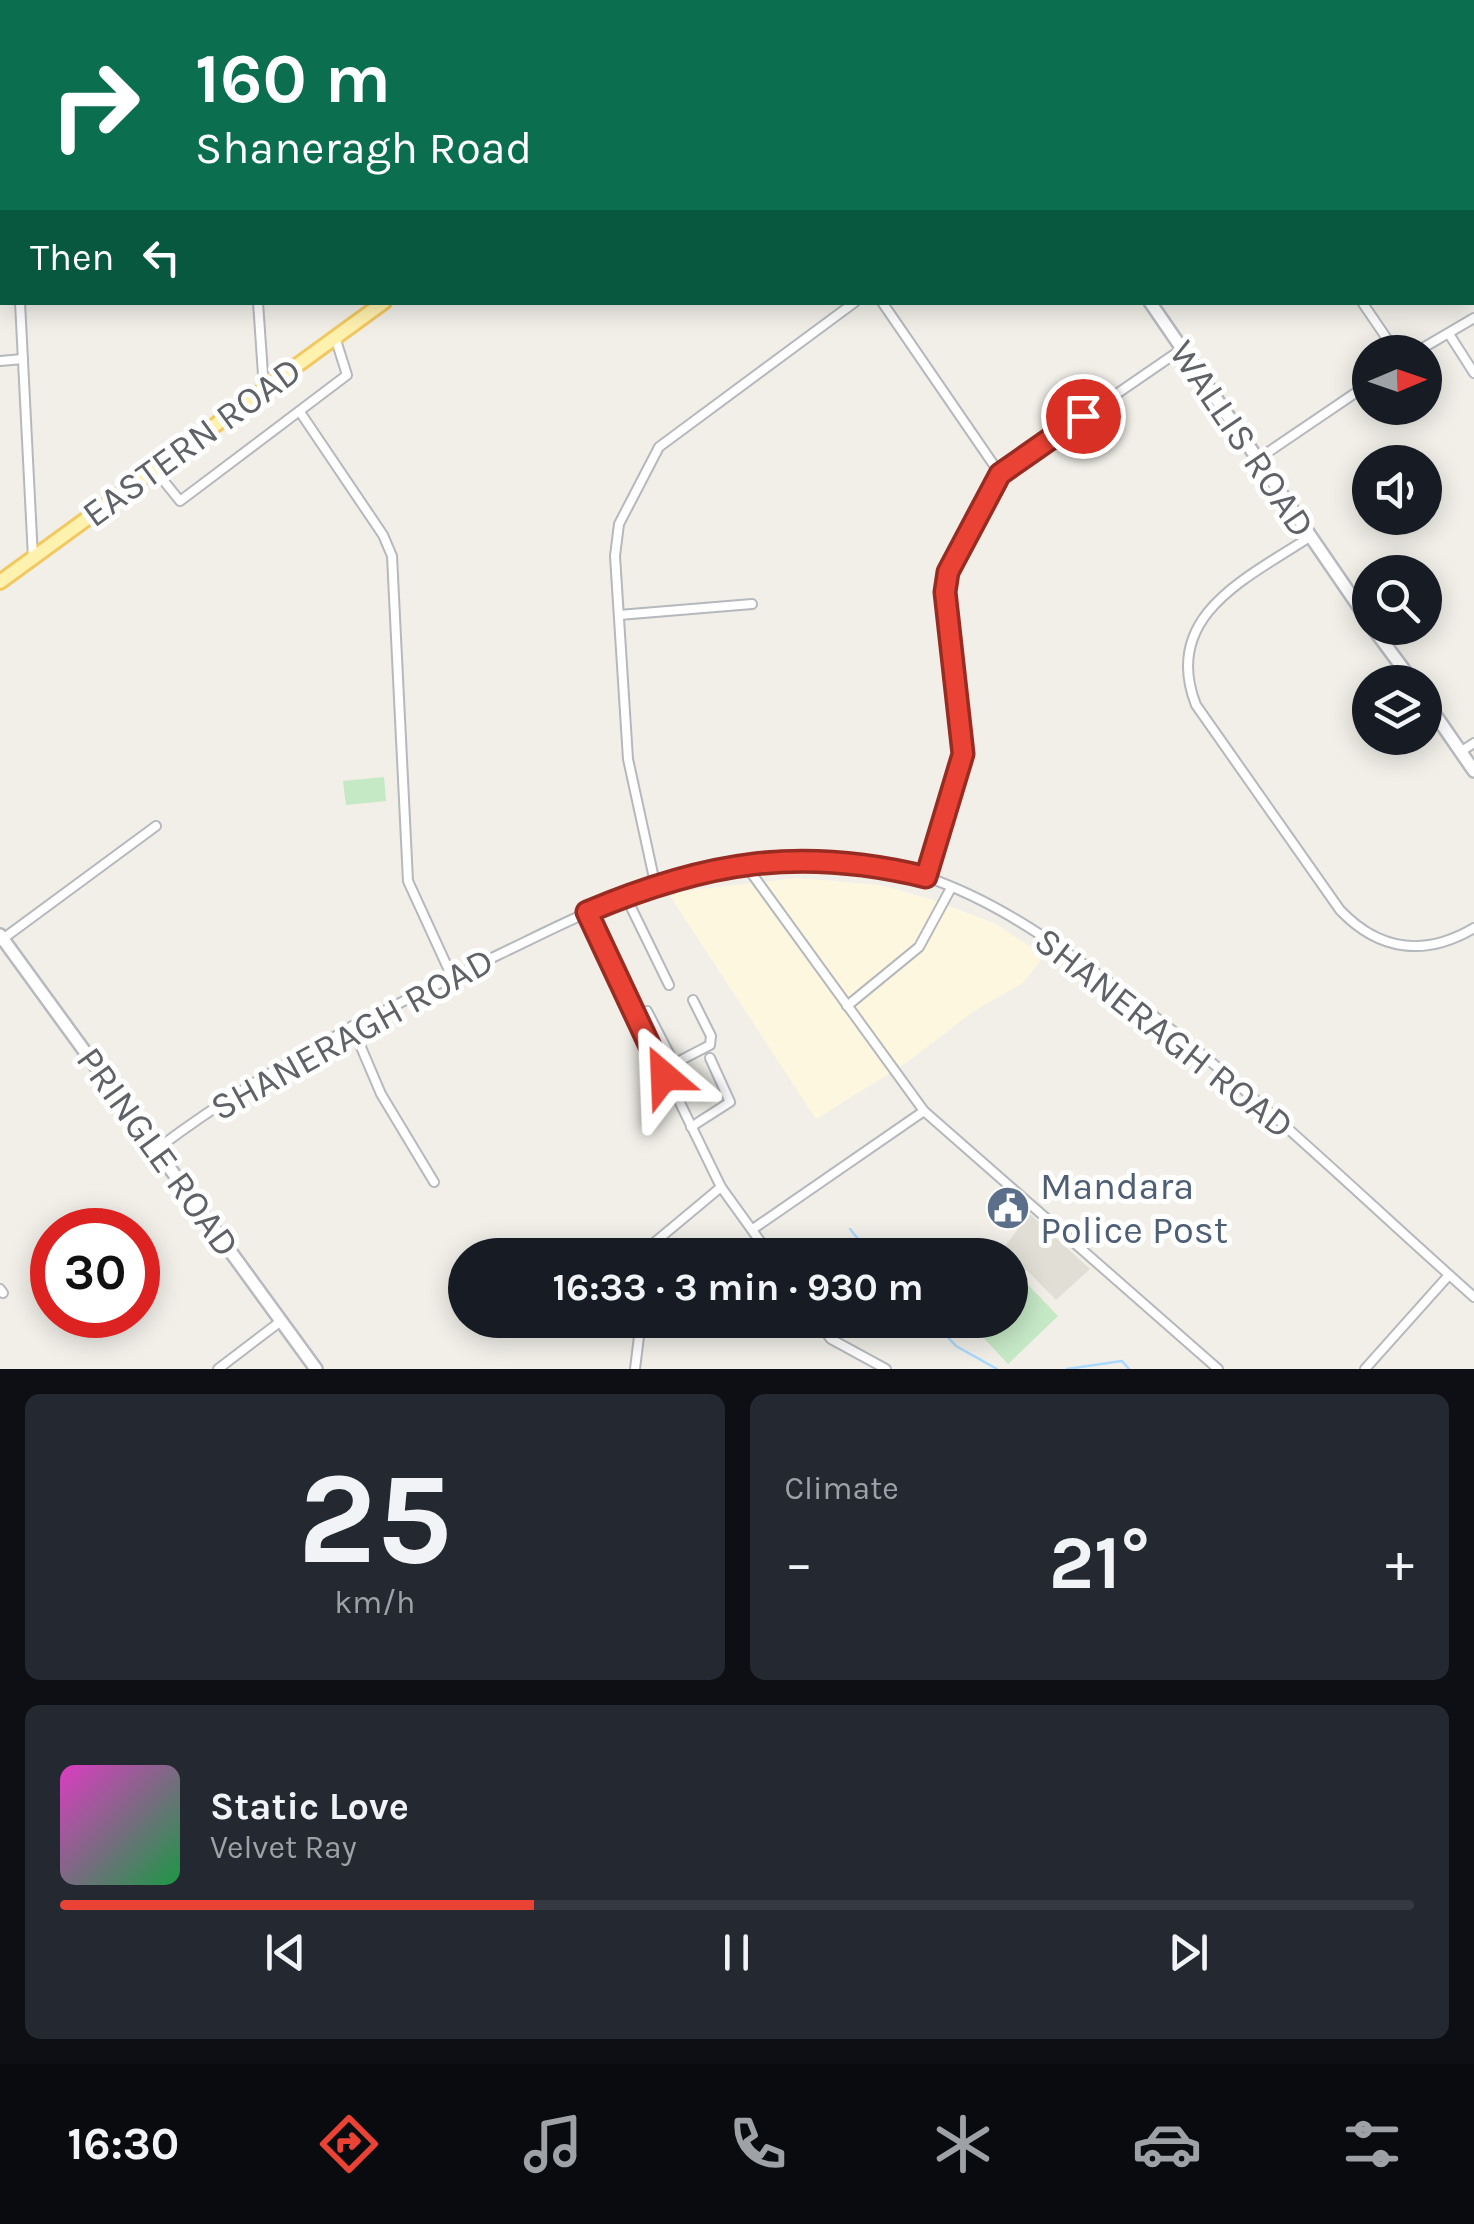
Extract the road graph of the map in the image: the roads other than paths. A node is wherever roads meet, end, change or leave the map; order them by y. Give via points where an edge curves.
1 (20, 305) edge
2 (258, 305) edge
3 (380, 305) edge
4 (850, 305) edge
5 (884, 305) edge
6 (1152, 305) edge
7 (1364, 305) edge
8 (1474, 318) edge
9 (1449, 334) junction
10 (1384, 335) edge
11 (335, 338) junction
12 (1442, 338) edge
13 (1182, 349) junction
14 (24, 359) junction
15 (0, 361) edge
16 (1474, 373) edge
17 (264, 389) junction
18 (1352, 395) edge
19 (300, 412) junction
20 (1258, 460) junction
21 (155, 470) junction
22 (1000, 474) junction
23 (1308, 538) junction
24 (33, 558) junction
25 (0, 582) edge
26 (1352, 598) edge
27 (752, 604) dead end
28 (618, 615) junction
29 (1442, 725) edge
30 (1474, 743) edge
31 (1460, 752) junction
32 (1474, 771) edge
33 (156, 826) dead end
34 (744, 863) junction
35 (926, 877) junction
36 (655, 882) junction
37 (951, 888) junction
38 (625, 896) junction
39 (587, 912) junction
40 (1474, 928) edge
41 (1, 938) edge
42 (452, 976) junction
43 (668, 984) dead end
44 (694, 1000) dead end
45 (847, 1006) junction
46 (647, 1011) dead end
47 (352, 1026) junction
48 (710, 1058) dead end
49 (674, 1065) junction
50 (662, 1070) junction
51 (924, 1110) junction
52 (690, 1127) junction
53 (157, 1150) junction
54 (434, 1182) dead end
55 (721, 1187) junction
56 (753, 1229) junction
57 (660, 1238) edge
58 (759, 1238) edge
59 (1450, 1275) junction
60 (1474, 1297) edge
61 (281, 1321) junction
62 (638, 1338) edge
63 (831, 1338) edge
64 (218, 1369) edge
65 (316, 1369) edge
66 (635, 1369) edge
67 (886, 1369) edge
68 (1218, 1369) edge
69 (1364, 1369) edge

1 - 14 street
2 - 17 street
3 - 11 main road, EASTERN ROAD
4 - 28 street via 650,458 617,534
5 - 22 street
6 - 13 street, WALLIS ROAD
7 - 10 street
8 - 9 street
9 - 12 street
9 - 16 street
11 - 17 main road, EASTERN ROAD
11 - 19 street via 348,373
13 - 20 street, WALLIS ROAD
13 - 22 street
14 - 15 street
14 - 24 street
17 - 21 main road, EASTERN ROAD
18 - 20 street
19 - 21 street via 180,500
19 - 42 street via 392,556 408,881
20 - 23 street, WALLIS ROAD
21 - 24 main road, EASTERN ROAD
22 - 35 street via 946,582 963,754
23 - 26 street, WALLIS ROAD
23 - 40 street via 1206,611 1190,653 1196,704 1361,932 1424,946 1451,942
24 - 25 main road, EASTERN ROAD
27 - 28 street
28 - 36 street via 628,759
29 - 31 street
30 - 31 street
31 - 32 street
33 - 41 street
34 - 35 street, SHANERAGH ROAD via 827,862
34 - 36 street, SHANERAGH ROAD
34 - 45 street
35 - 37 street, SHANERAGH ROAD
36 - 38 street, SHANERAGH ROAD
37 - 45 street via 919,947
37 - 59 street, SHANERAGH ROAD via 997,908 1132,998 1219,1067
38 - 39 street, SHANERAGH ROAD
38 - 43 street
39 - 42 street, SHANERAGH ROAD
39 - 50 street
41 - 53 street, PRINGLE ROAD
42 - 47 street, SHANERAGH ROAD
44 - 49 street via 710,1045
45 - 51 street
46 - 49 street
47 - 53 street, SHANERAGH ROAD via 220,1101
47 - 54 street via 381,1094
48 - 52 street via 730,1102
49 - 50 street
50 - 52 street
51 - 56 street
51 - 68 street
52 - 55 street
53 - 61 street, PRINGLE ROAD
55 - 56 street
55 - 57 street
56 - 58 street
59 - 60 street, SHANERAGH ROAD
59 - 69 street
61 - 64 street
61 - 65 street, PRINGLE ROAD
62 - 66 street
63 - 67 street

